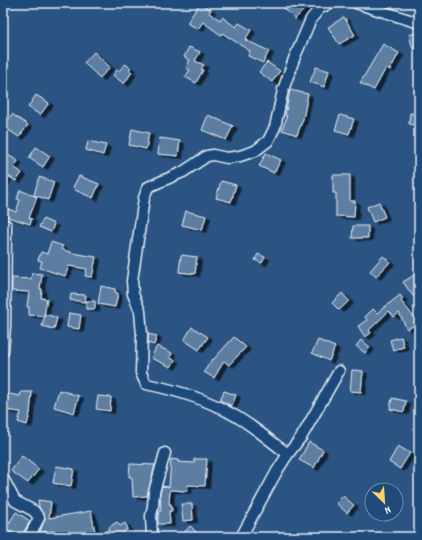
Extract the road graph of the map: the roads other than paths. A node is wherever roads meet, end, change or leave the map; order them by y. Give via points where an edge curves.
1 (331, 3) edge
2 (356, 3) edge
3 (419, 23) edge
4 (6, 225) dead end
5 (3, 351) edge
6 (339, 371) dead end
7 (165, 453) dead end
8 (288, 454) junction
9 (3, 478) edge
10 (29, 537) edge
11 (152, 537) edge
12 (241, 537) edge

1 - 8 street via 320,8 312,19 283,90 275,127 268,141 255,151 240,156 207,156 183,172 148,187 144,198 132,281 133,294 140,311 141,373 146,384 175,390 231,413
2 - 3 street
4 - 5 street
6 - 8 street via 302,436
7 - 11 street via 150,516
8 - 12 street
9 - 10 street via 15,501 34,511 38,518

